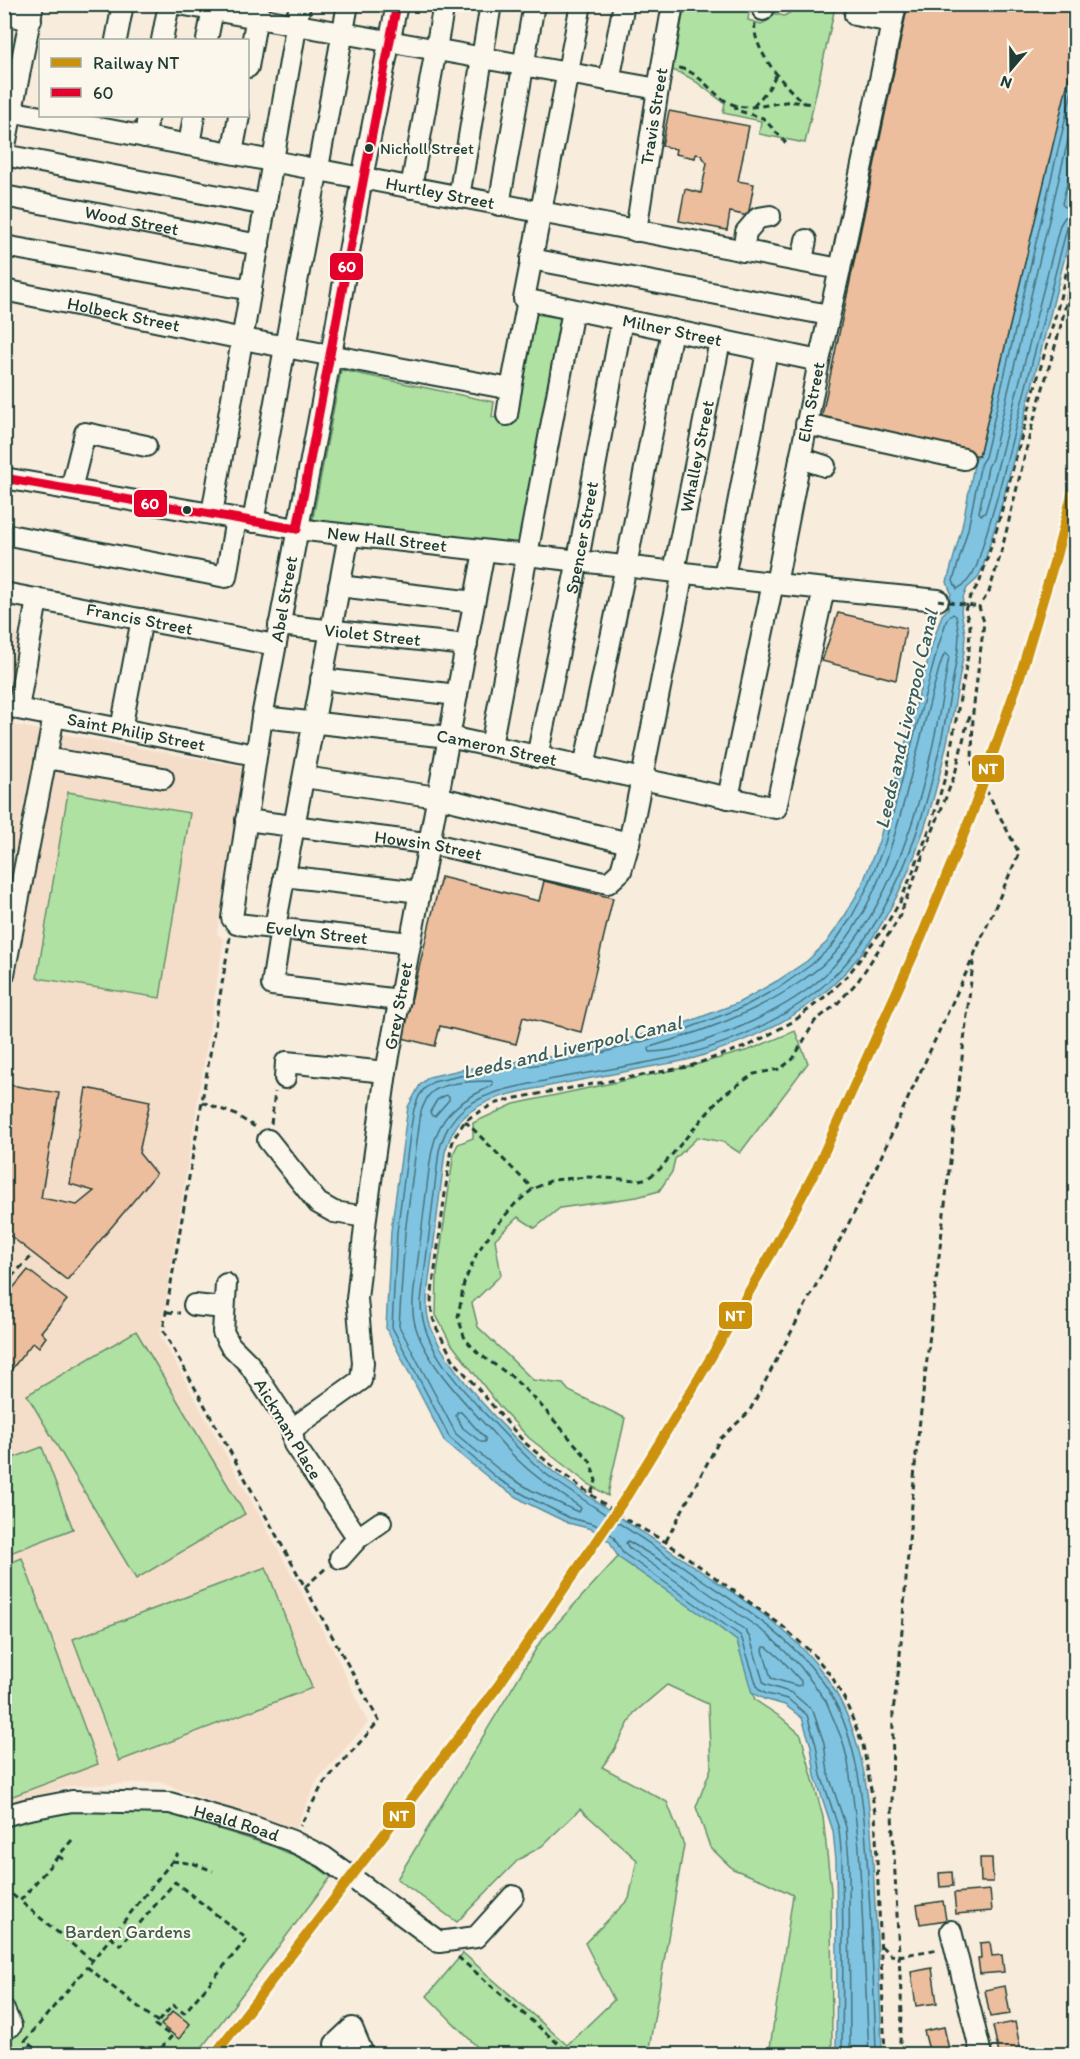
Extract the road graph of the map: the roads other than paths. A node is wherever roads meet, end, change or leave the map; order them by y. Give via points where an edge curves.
1 (123, 4) edge
2 (169, 4) edge
3 (179, 4) edge
4 (300, 4) edge
5 (348, 4) edge
6 (397, 4) edge
7 (444, 4) edge
8 (491, 4) edge
9 (534, 4) edge
10 (581, 4) edge
11 (624, 4) edge
12 (674, 4) edge
13 (213, 8) edge
14 (257, 11) edge
15 (32, 12) edge
16 (894, 13) edge
17 (4, 14) edge
18 (855, 15) dead end
19 (296, 26) junction
20 (343, 34) junction
21 (116, 39) edge
22 (162, 39) edge
23 (207, 39) edge
24 (390, 42) junction
25 (436, 50) junction
26 (482, 58) junction
27 (249, 61) edge
28 (523, 66) junction
29 (569, 74) junction
30 (609, 81) junction
31 (658, 89) junction
32 (8, 111) edge
33 (39, 115) edge
34 (58, 117) edge
35 (148, 117) edge
36 (194, 117) edge
37 (239, 117) edge
38 (100, 122) edge
39 (145, 137) junction
40 (189, 145) junction
41 (4, 153) edge
42 (232, 153) junction
43 (273, 161) junction
44 (318, 170) junction
45 (362, 178) junction
46 (411, 188) junction
47 (4, 196) edge
48 (459, 197) junction
49 (266, 205) junction
50 (499, 205) junction
51 (540, 213) junction
52 (770, 216) dead end
53 (636, 231) junction
54 (806, 240) dead end
55 (259, 245) junction
56 (4, 246) edge
57 (743, 250) junction
58 (531, 259) junction
59 (802, 261) junction
60 (840, 269) junction
61 (4, 290) edge
62 (252, 290) junction
63 (526, 300) junction
64 (573, 310) junction
65 (829, 315) junction
66 (622, 320) junction
67 (672, 330) junction
68 (243, 339) junction
69 (720, 341) junction
70 (285, 346) junction
71 (767, 351) junction
72 (331, 354) junction
73 (819, 361) junction
74 (511, 389) junction
75 (507, 415) dead end
76 (806, 424) junction
77 (146, 446) dead end
78 (800, 458) junction
79 (964, 459) dead end
80 (825, 465) dead end
81 (4, 478) edge
82 (71, 489) junction
83 (212, 514) junction
84 (245, 520) junction
85 (297, 529) junction
86 (4, 534) edge
87 (349, 535) junction
88 (484, 551) junction
89 (528, 555) junction
90 (578, 560) junction
91 (626, 566) junction
92 (679, 572) junction
93 (724, 578) junction
94 (774, 584) junction
95 (339, 586) junction
96 (824, 589) junction
97 (4, 593) edge
98 (37, 599) junction
99 (938, 600) road end
100 (474, 602) junction
101 (142, 619) junction
102 (279, 625) junction
103 (331, 630) junction
104 (275, 645) junction
105 (466, 645) junction
106 (321, 679) junction
107 (457, 695) junction
108 (54, 716) junction
109 (262, 717) junction
110 (313, 723) junction
111 (121, 729) junction
112 (449, 737) junction
113 (492, 746) junction
114 (255, 755) junction
115 (537, 757) junction
116 (46, 758) junction
117 (584, 767) junction
118 (304, 777) junction
119 (163, 778) dead end
120 (641, 780) junction
121 (436, 796) junction
122 (728, 798) junction
123 (246, 820) junction
124 (293, 826) junction
125 (429, 843) junction
126 (629, 843) junction
127 (284, 876) junction
128 (608, 883) joint
129 (420, 892) junction
130 (232, 912) joint
131 (278, 927) junction
132 (410, 943) junction
133 (4, 974) edge
134 (399, 999) junction
135 (386, 1072) junction
136 (285, 1078) road end
137 (268, 1140) road end
138 (366, 1217) junction
139 (226, 1284) dead end
140 (194, 1305) dead end
141 (224, 1308) junction
142 (292, 1429) junction
143 (381, 1522) dead end
144 (358, 1538) junction
145 (340, 1558) road end
146 (4, 1816) edge
147 (513, 1896) dead end
148 (953, 1939) road end
149 (4, 2010) edge
150 (4, 2029) edge
151 (334, 2044) dead end
152 (363, 2055) edge
153 (981, 2055) edge

1 - 21 street
2 - 22 street
3 - 13 street
4 - 19 street
5 - 20 street
6 - 24 street, Abel Street
7 - 25 street
8 - 26 street
9 - 28 street
10 - 29 street
11 - 30 street
12 - 31 street, Travis Street
13 - 14 street
13 - 23 street
14 - 19 street
14 - 27 street
15 - 17 street
15 - 32 street
16 - 18 street
16 - 60 street, Elm Street
19 - 20 street
19 - 43 street
20 - 24 street
20 - 44 street
24 - 25 street
24 - 45 street, Abel Street
25 - 26 street
25 - 46 street
26 - 28 street
26 - 48 street
28 - 29 street
28 - 50 street
29 - 30 street
29 - 51 street
30 - 31 street
31 - 53 street, Travis Street
32 - 33 street, Hurtley Street
32 - 41 street
34 - 38 street, Hurtley Street
35 - 39 street
36 - 40 street
37 - 42 street
38 - 39 street, Hurtley Street
39 - 40 street, Hurtley Street
40 - 42 street, Hurtley Street
41 - 49 street
42 - 43 street, Hurtley Street
43 - 44 street, Hurtley Street
43 - 49 street
44 - 45 street, Hurtley Street
44 - 70 street
45 - 46 street, Hurtley Street
45 - 72 street, Abel Street
46 - 48 street, Hurtley Street
47 - 55 street, Wood Street
48 - 50 street, Hurtley Street
49 - 55 street
50 - 51 street, Hurtley Street
51 - 53 street, Hurtley Street
51 - 58 street
52 - 57 street via 758,218 746,232
53 - 57 street, Hurtley Street
54 - 59 street
55 - 62 street
56 - 62 street
57 - 59 street, Hurtley Street
58 - 63 street
58 - 65 street
59 - 60 street, Hurtley Street
60 - 65 street, Elm Street
61 - 68 street, Holbeck Street
62 - 68 street
63 - 64 street, Milner Street
63 - 74 street
64 - 66 street, Milner Street
64 - 89 street
65 - 73 street, Elm Street
66 - 67 street, Milner Street
66 - 90 street, Spencer Street
67 - 69 street, Milner Street
67 - 91 street
68 - 70 street, Holbeck Street
68 - 83 street
69 - 71 street, Milner Street
69 - 92 street, Whalley Street
70 - 72 street, Holbeck Street
70 - 84 street
71 - 73 street, Milner Street
71 - 93 street
72 - 74 street, Holbeck Street
72 - 85 street, Abel Street
73 - 76 street, Elm Street
74 - 75 street
76 - 78 street, Elm Street
76 - 79 street
77 - 82 street via 85,433
78 - 80 street
78 - 94 street, Elm Street
81 - 82 street, New Hall Street
82 - 83 street, New Hall Street
83 - 84 street, New Hall Street
84 - 85 street, New Hall Street
84 - 86 street via 226,577
85 - 87 street, New Hall Street
85 - 102 street, Abel Street
87 - 88 street, New Hall Street
87 - 95 street
88 - 89 street, New Hall Street
88 - 100 street, Grey Street
89 - 90 street, New Hall Street
89 - 113 street
90 - 91 street, New Hall Street
90 - 115 street, Spencer Street
91 - 92 street, New Hall Street
91 - 117 street
92 - 93 street, New Hall Street
92 - 120 street, Whalley Street
93 - 94 street, New Hall Street
94 - 96 street, New Hall Street
94 - 122 street, Elm Street
95 - 100 street
95 - 103 street
96 - 99 street, New Hall Street
96 - 122 street, Cameron Street via 776,808
97 - 98 street, Francis Street
98 - 101 street, Francis Street
98 - 108 street, Saint Philip Street via 18,709
100 - 105 street, Grey Street
101 - 104 street, Francis Street
101 - 111 street
102 - 103 street, Violet Street
102 - 104 street, Abel Street
103 - 105 street, Violet Street
103 - 106 street
104 - 109 street, Abel Street
105 - 107 street, Grey Street
106 - 107 street
106 - 110 street
107 - 112 street, Grey Street
108 - 111 street, Saint Philip Street
108 - 116 street
109 - 110 street, Cameron Street
109 - 114 street, Abel Street
110 - 112 street, Cameron Street
110 - 118 street
111 - 114 street, Saint Philip Street
112 - 113 street, Cameron Street
112 - 121 street, Grey Street
113 - 115 street, Cameron Street
114 - 123 street, Abel Street
115 - 117 street, Cameron Street
116 - 119 street
116 - 133 street
117 - 120 street, Cameron Street
118 - 121 street
118 - 124 street
120 - 122 street, Cameron Street
120 - 126 street, Whalley Street
121 - 125 street, Grey Street
121 - 126 street
123 - 124 street, Howsin Street
123 - 130 street, Abel Street
124 - 125 street, Howsin Street
124 - 127 street
125 - 128 street, Howsin Street
125 - 129 street, Grey Street
126 - 128 street, Whalley Street via 621,871
127 - 129 street
127 - 131 street
129 - 132 street, Grey Street
130 - 131 street, Evelyn Street via 237,924
131 - 132 street, Evelyn Street
131 - 134 street via 272,985
132 - 134 street, Grey Street
134 - 135 street, Grey Street
135 - 136 street via 286,1062
135 - 138 street, Grey Street
137 - 138 street via 318,1203 334,1212
138 - 142 street, Grey Street via 357,1299 361,1380
139 - 141 street, Aickman Place
140 - 141 street
141 - 142 street, Aickman Place via 223,1332 230,1345 249,1364
142 - 144 street, Aickman Place via 294,1444
143 - 144 street
144 - 145 street
146 - 147 street, Heald Road via 72,1801 170,1803 254,1827 324,1857 439,1942 476,1937
148 - 153 street
149 - 150 street via 11,2026
151 - 152 street via 356,2022

